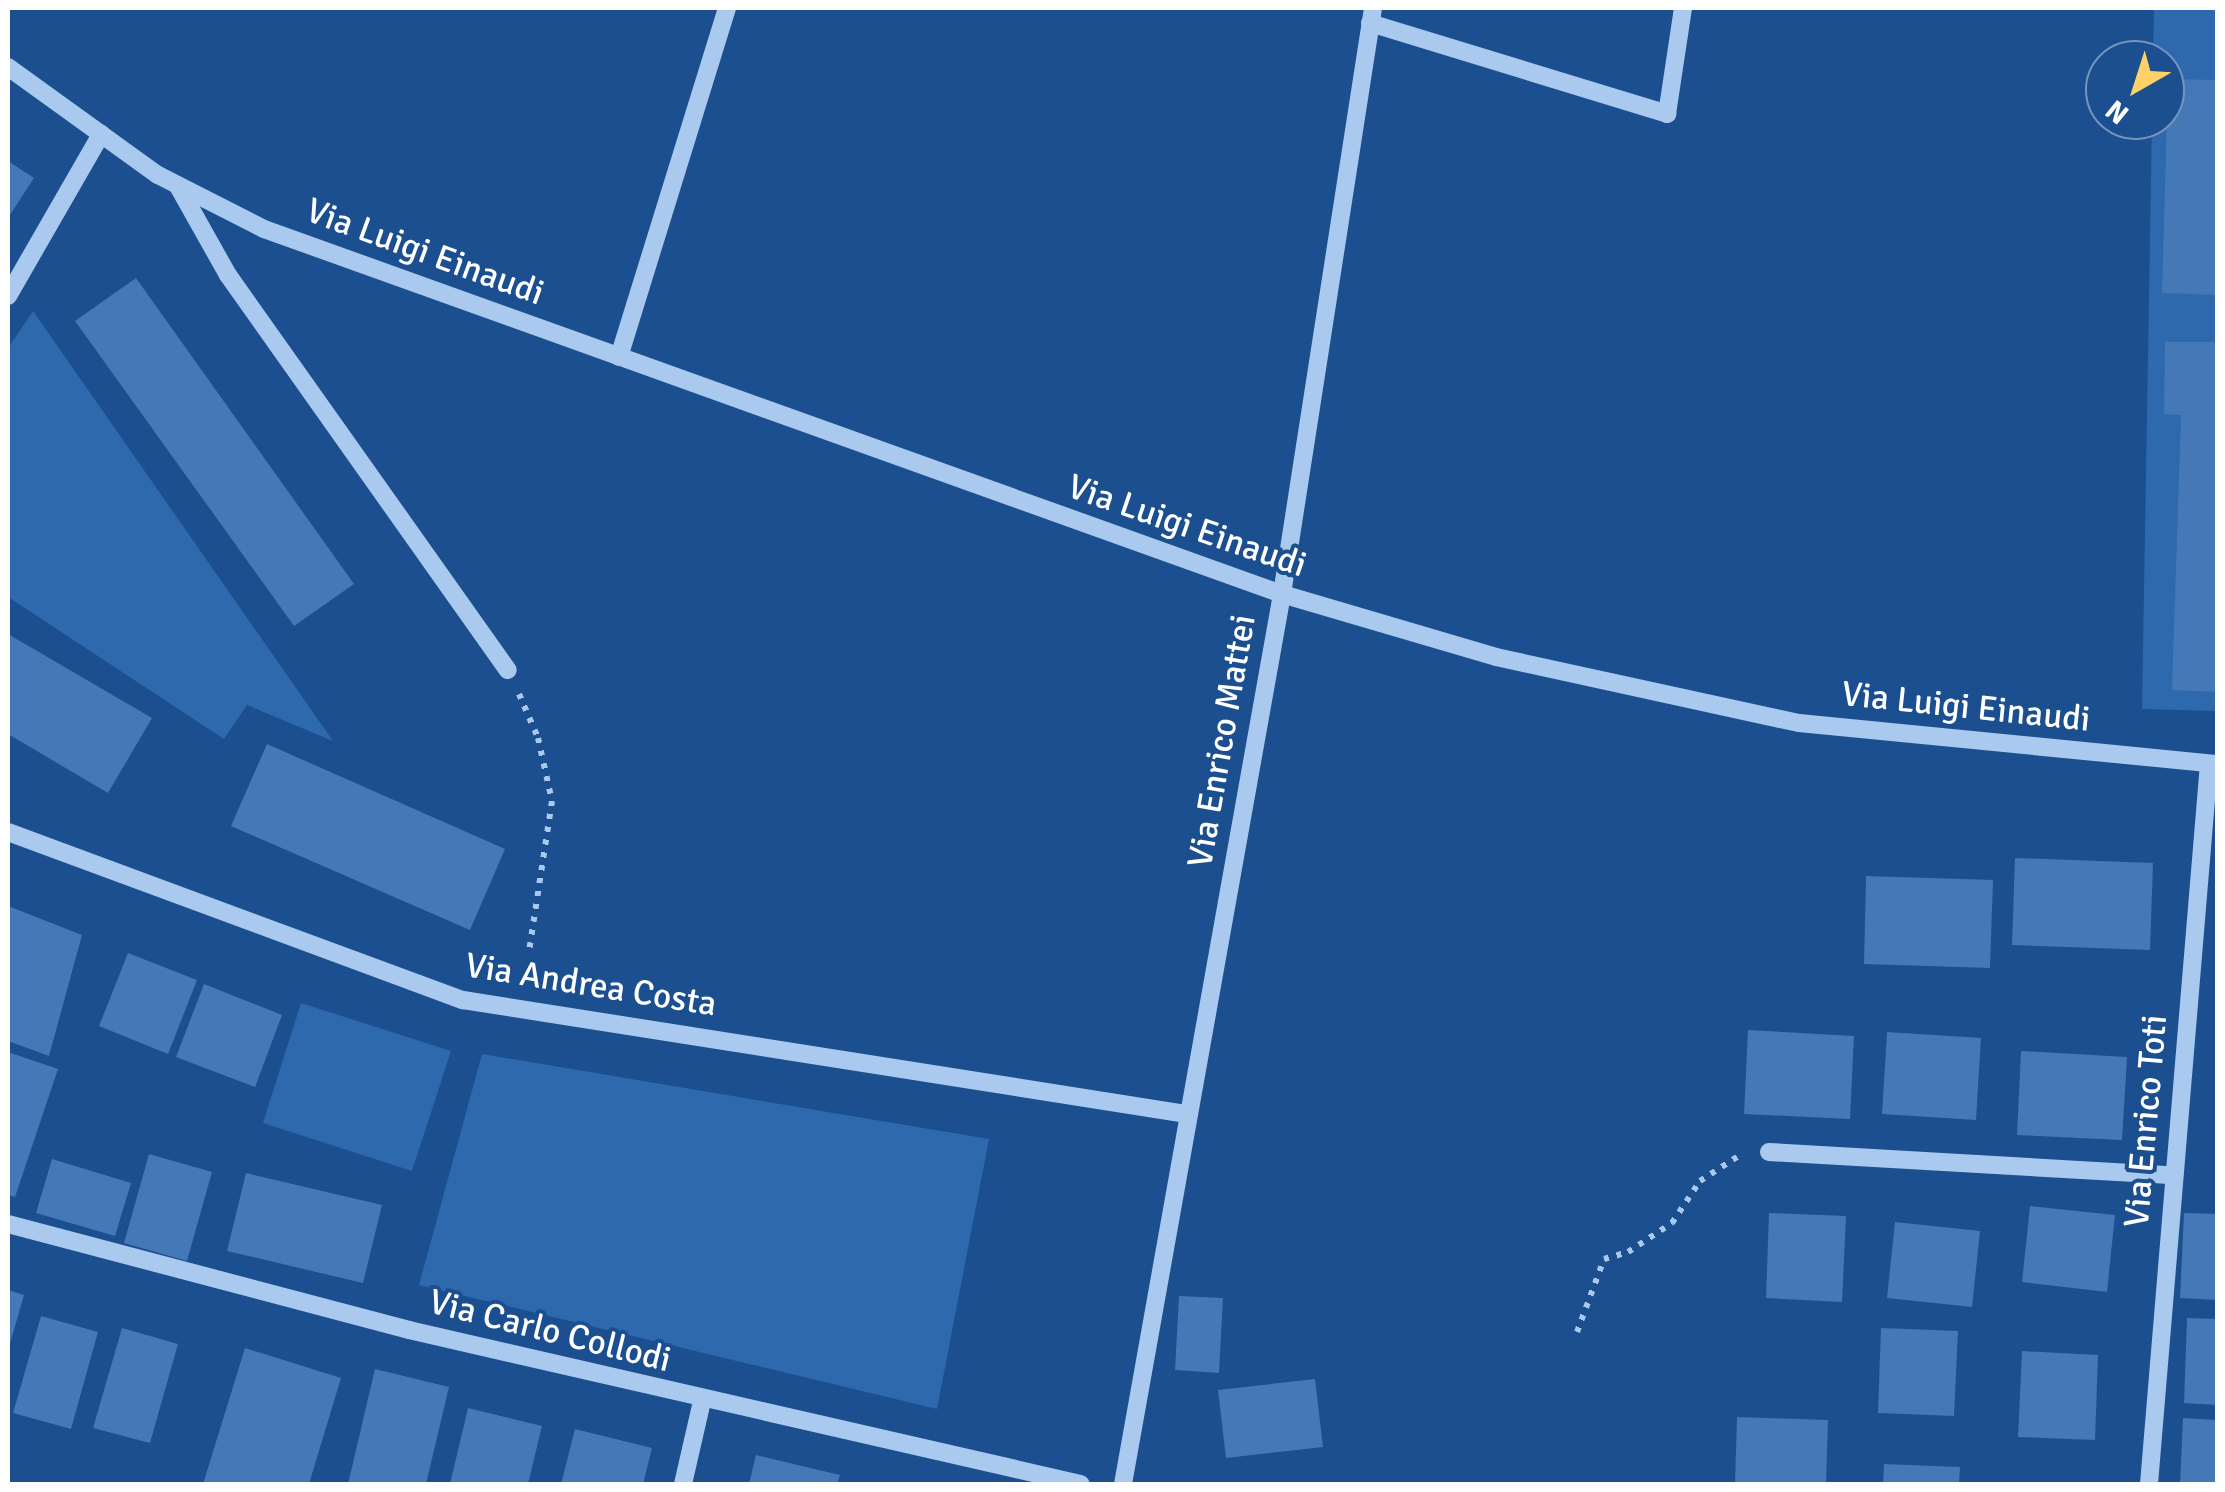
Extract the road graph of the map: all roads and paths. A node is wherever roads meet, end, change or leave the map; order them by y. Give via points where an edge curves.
1 (727, 8) edge
2 (1683, 8) edge
3 (1372, 15) edge
4 (8, 67) edge
5 (101, 134) junction
6 (178, 186) junction
7 (8, 296) edge
8 (619, 357) junction
9 (1282, 594) junction
10 (508, 670) joint
11 (2214, 764) edge
12 (8, 832) edge
13 (529, 952) dead end
14 (1188, 1114) junction
15 (1769, 1152) joint
16 (2174, 1175) junction
17 (8, 1224) edge
18 (1576, 1332) dead end
19 (702, 1400) junction
20 (683, 1484) edge
21 (1081, 1484) edge
22 (1123, 1484) edge
23 (2148, 1484) edge

1 - 8 street
2 - 3 street via 1667,114
3 - 9 street, Via Enrico Mattei
4 - 5 street, Via Luigi Einaudi
5 - 6 street, Via Luigi Einaudi
5 - 7 street
6 - 8 street, Via Luigi Einaudi via 264,229
6 - 10 street, Via Luigi Einaudi via 228,275
8 - 9 street, Via Luigi Einaudi
9 - 11 street, Via Luigi Einaudi via 1496,657 1782,720
9 - 14 street, Via Enrico Mattei
10 - 13 path via 538,738 552,801
11 - 16 street, Via Enrico Toti
12 - 14 street, Via Andrea Costa via 463,1000
14 - 22 street, Via Enrico Mattei
15 - 16 street
15 - 18 path via 1735,1153 1700,1181 1672,1223 1628,1252 1604,1259
16 - 23 street, Via Enrico Toti
17 - 19 street, Via Carlo Collodi
19 - 20 street
19 - 21 street, Via Carlo Collodi

